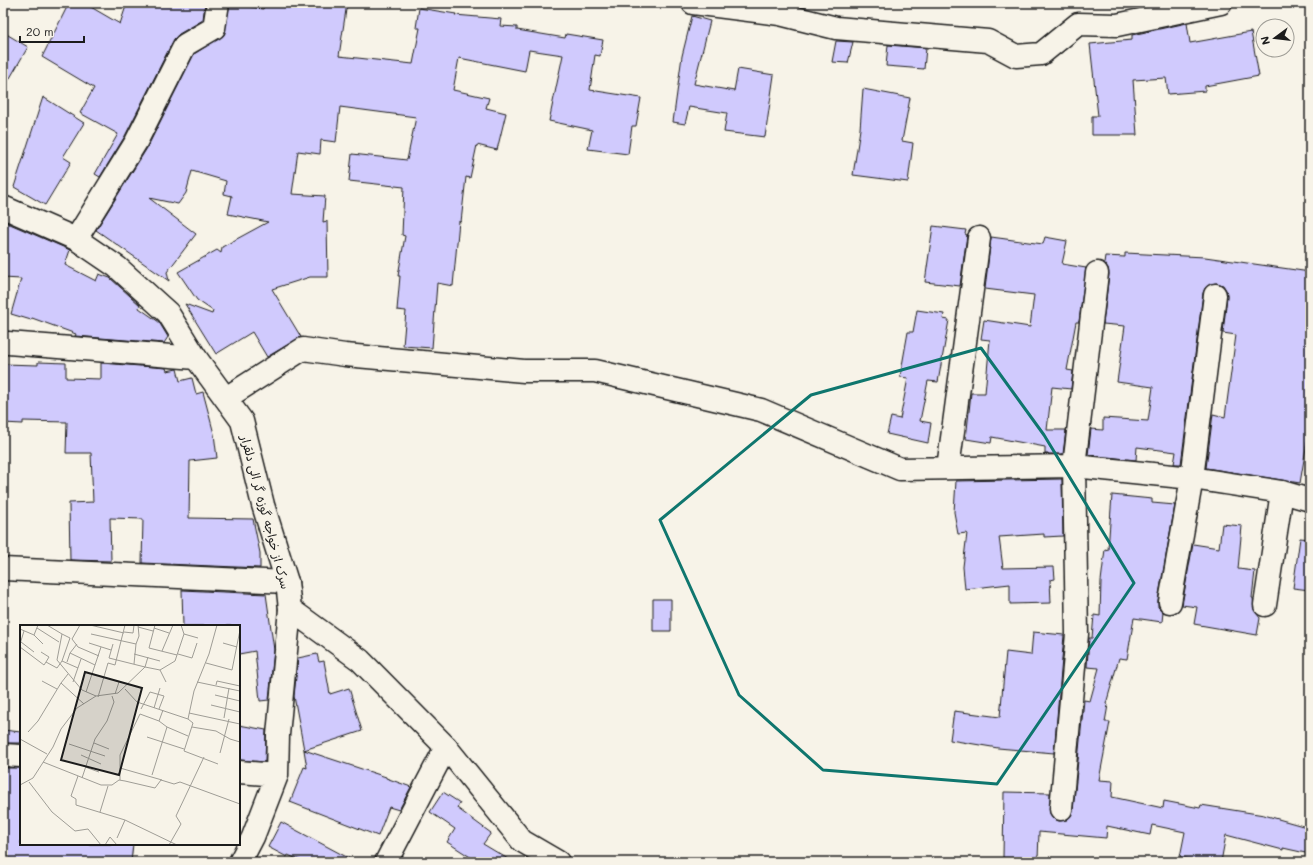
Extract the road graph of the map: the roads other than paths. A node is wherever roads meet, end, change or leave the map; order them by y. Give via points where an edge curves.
1 (218, 3) edge
2 (692, 3) edge
3 (1209, 4) edge
4 (3, 207) edge
5 (979, 238) dead end
6 (76, 239) junction
7 (1097, 273) dead end
8 (1215, 295) dead end
9 (8, 343) dead end
10 (196, 358) junction
11 (226, 398) junction
12 (1074, 466) junction
13 (948, 468) junction
14 (1192, 478) junction
15 (1282, 492) junction
16 (1310, 500) edge
17 (3, 569) edge
18 (287, 582) junction
19 (1170, 602) dead end
20 (1266, 605) dead end
21 (290, 609) junction
22 (446, 748) junction
23 (3, 755) edge
24 (20, 756) edge
25 (240, 772) edge
26 (277, 776) junction
27 (1061, 809) dead end
28 (240, 862) edge
29 (386, 862) edge
30 (558, 862) edge

1 - 6 street via 214,28 185,44 136,142
2 - 3 street via 780,14 836,28 988,41 1016,56 1041,54 1078,24 1117,25
4 - 6 street, سرک از خواجه گوزه گر الی دلقرار
5 - 13 street
6 - 10 street, سرک از خواجه گوزه گر الی دلقرار via 117,266 168,313
7 - 12 street
8 - 14 street
9 - 10 street
10 - 11 street, سرک از خواجه گوزه گر الی دلقرار
11 - 13 street via 303,349 524,371 595,372 761,410 900,469
11 - 18 street, سرک از خواجه گوزه گر الی دلقرار via 242,421 263,504
12 - 13 street
12 - 14 street
12 - 27 street via 1077,634
14 - 15 street
14 - 19 street
15 - 16 street
15 - 20 street
17 - 18 street
18 - 21 street, سرک از خواجه گوزه گر الی دلقرار
21 - 22 street via 360,660
21 - 26 street, سرک از خواجه گوزه گر الی دلقرار via 278,735
22 - 29 street
22 - 30 street via 522,841
23 - 24 street
25 - 26 street
26 - 28 street via 253,837

